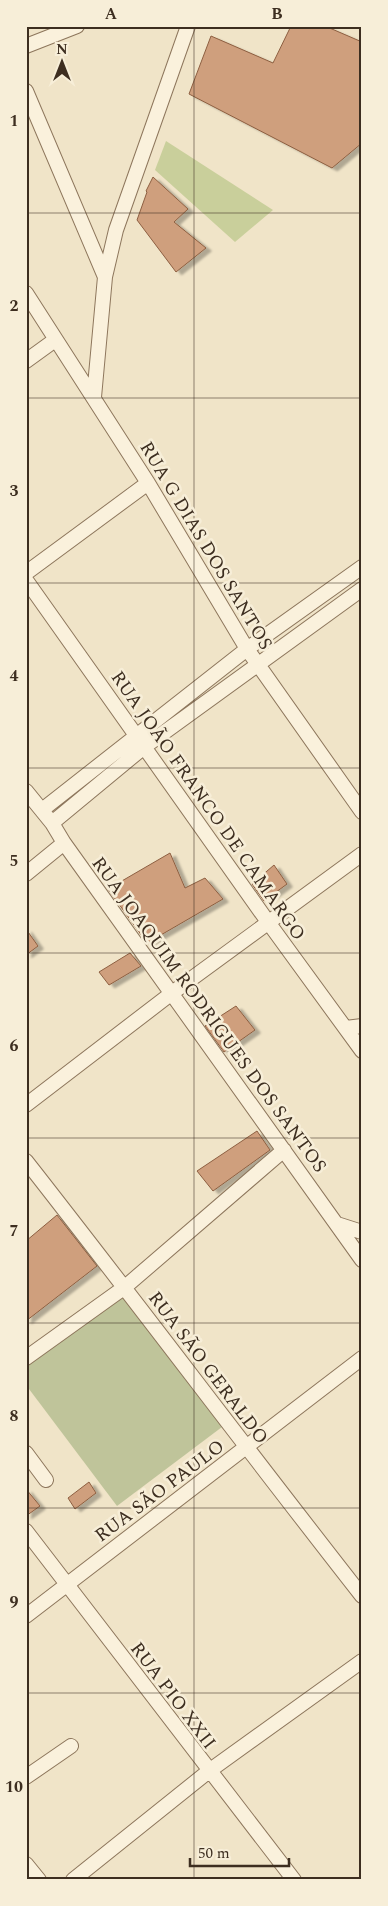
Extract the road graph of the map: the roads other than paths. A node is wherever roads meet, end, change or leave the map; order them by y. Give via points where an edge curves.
1 (77, 26) edge
2 (188, 26) edge
3 (26, 46) edge
4 (26, 91) edge
5 (104, 277) junction
6 (26, 293) edge
7 (55, 340) junction
8 (26, 361) edge
9 (94, 397) junction
10 (148, 483) junction
11 (362, 567) edge
12 (26, 573) edge
13 (26, 580) edge
14 (362, 589) edge
15 (247, 649) junction
16 (258, 664) junction
17 (141, 742) junction
18 (26, 790) edge
19 (42, 810) junction
20 (362, 812) edge
21 (52, 823) junction
22 (64, 843) junction
23 (362, 854) edge
24 (26, 874) edge
25 (268, 922) junction
26 (172, 993) junction
27 (362, 1026) edge
28 (346, 1028) junction
29 (362, 1051) edge
30 (26, 1105) edge
31 (284, 1150) junction
32 (26, 1161) edge
33 (337, 1224) junction
34 (362, 1232) edge
35 (362, 1260) edge
36 (125, 1287) junction
37 (26, 1358) edge
38 (362, 1358) edge
39 (246, 1447) junction
40 (26, 1453) edge
41 (46, 1480) dead end
42 (26, 1531) edge
43 (67, 1584) junction
44 (362, 1596) edge
45 (26, 1616) edge
46 (362, 1661) edge
47 (71, 1746) dead end
48 (209, 1771) junction
49 (26, 1777) edge
50 (26, 1864) edge
51 (38, 1880) edge
52 (73, 1880) edge
53 (294, 1880) edge

1 - 3 street
2 - 5 street via 116,230
4 - 5 street
5 - 9 street
6 - 7 street, RUA G DIAS DOS SANTOS
7 - 8 street
7 - 9 street, RUA G DIAS DOS SANTOS
9 - 10 street, RUA G DIAS DOS SANTOS
10 - 12 street
10 - 15 street, RUA G DIAS DOS SANTOS
11 - 15 street
13 - 17 street, RUA JOÃO FRANCO DE CAMARGO
14 - 16 street
15 - 16 street, RUA G DIAS DOS SANTOS
15 - 17 street
16 - 17 street
16 - 20 street, RUA G DIAS DOS SANTOS
17 - 19 street
17 - 21 street
17 - 25 street, RUA JOÃO FRANCO DE CAMARGO
18 - 19 street, RUA JOAQUIM RODRIGUES DOS SANTOS
19 - 21 street, RUA JOAQUIM RODRIGUES DOS SANTOS
21 - 22 street, RUA JOAQUIM RODRIGUES DOS SANTOS
22 - 24 street
22 - 26 street, RUA JOAQUIM RODRIGUES DOS SANTOS
23 - 25 street
25 - 26 street
25 - 28 street, RUA JOÃO FRANCO DE CAMARGO
26 - 30 street
26 - 31 street, RUA JOAQUIM RODRIGUES DOS SANTOS
27 - 28 street
28 - 29 street, RUA JOÃO FRANCO DE CAMARGO
31 - 33 street, RUA JOAQUIM RODRIGUES DOS SANTOS
31 - 36 street
32 - 36 street, RUA SÃO GERALDO
33 - 34 street
33 - 35 street, RUA JOAQUIM RODRIGUES DOS SANTOS
36 - 37 street
36 - 39 street, RUA SÃO GERALDO
38 - 39 street, RUA SÃO PAULO
39 - 43 street, RUA SÃO PAULO
39 - 44 street, RUA SÃO GERALDO
40 - 41 street
42 - 43 street, RUA PIO XXII
43 - 45 street, RUA SÃO PAULO
43 - 48 street, RUA PIO XXII
46 - 48 street
47 - 49 street
48 - 52 street
48 - 53 street, RUA PIO XXII
50 - 51 street

